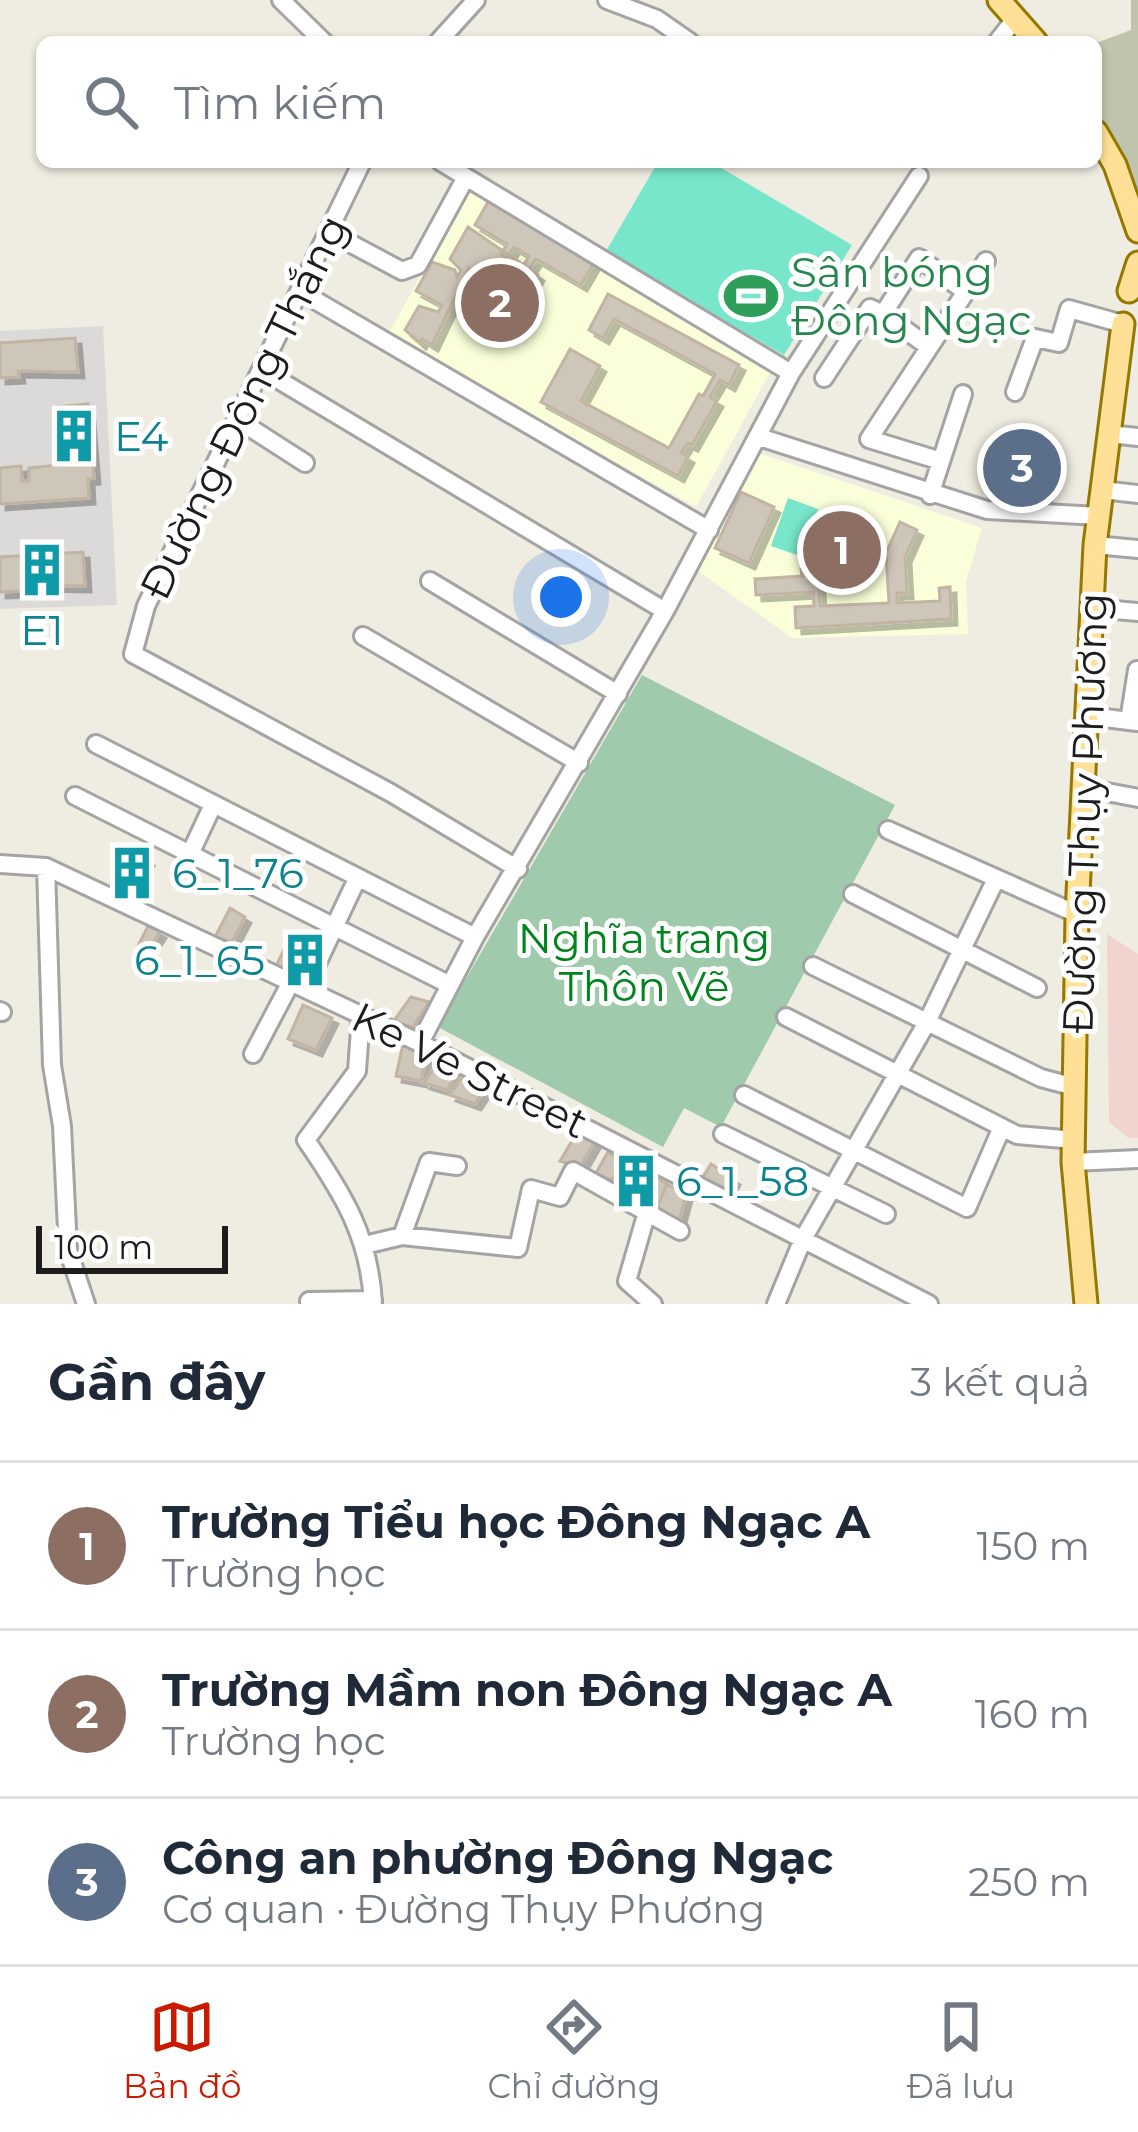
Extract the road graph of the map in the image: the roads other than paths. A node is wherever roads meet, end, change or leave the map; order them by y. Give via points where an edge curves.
1 (280, 0) edge
2 (476, 0) edge
3 (607, 0) edge
4 (999, 0) edge
5 (1015, 19) junction
6 (318, 36) edge
7 (443, 36) edge
8 (681, 36) edge
9 (1002, 36) edge
10 (1031, 36) edge
11 (1102, 142) edge
12 (359, 168) edge
13 (451, 168) edge
14 (920, 176) dead end
15 (466, 177) junction
16 (1138, 231) edge
17 (329, 232) junction
18 (986, 261) dead end
19 (1138, 263) edge
20 (1130, 290) dead end
21 (301, 292) junction
22 (965, 292) junction
23 (883, 314) junction
24 (1124, 324) joint
25 (929, 347) junction
26 (262, 370) junction
27 (791, 373) junction
28 (824, 378) dead end
29 (1015, 392) dead end
30 (963, 394) dead end
31 (238, 420) junction
32 (1109, 434) junction
33 (760, 436) junction
34 (1138, 437) edge
35 (941, 461) junction
36 (305, 463) dead end
37 (1102, 490) junction
38 (1138, 494) edge
39 (930, 495) junction
40 (1099, 516) junction
41 (709, 530) junction
42 (1095, 545) junction
43 (1138, 549) edge
44 (430, 580) dead end
45 (1092, 608) junction
46 (665, 611) junction
47 (1138, 612) edge
48 (363, 635) dead end
49 (1137, 670) edge
50 (618, 694) junction
51 (1089, 716) junction
52 (1134, 721) edge
53 (96, 745) dead end
54 (579, 763) junction
55 (1086, 788) junction
56 (75, 796) dead end
57 (1138, 798) edge
58 (212, 807) junction
59 (888, 830) dead end
60 (190, 854) junction
61 (0, 864) edge
62 (46, 867) junction
63 (518, 869) junction
64 (356, 879) junction
65 (996, 879) junction
66 (853, 894) dead end
67 (1077, 914) junction
68 (331, 926) junction
69 (475, 937) junction
70 (962, 949) junction
71 (813, 966) dead end
72 (298, 986) junction
73 (450, 986) junction
74 (1037, 988) dead end
75 (361, 1015) junction
76 (786, 1017) dead end
77 (926, 1024) junction
78 (420, 1043) junction
79 (253, 1054) dead end
80 (898, 1072) junction
81 (1076, 1087) junction
82 (744, 1095) dead end
83 (1002, 1127) junction
84 (723, 1134) dead end
85 (854, 1150) junction
86 (1074, 1151) junction
87 (1138, 1159) edge
88 (457, 1166) dead end
89 (832, 1188) junction
90 (647, 1212) junction
91 (886, 1214) dead end
92 (680, 1231) dead end
93 (402, 1236) junction
94 (803, 1239) junction
95 (365, 1245) junction
96 (309, 1301) edge
97 (373, 1302) edge
98 (86, 1304) edge
99 (653, 1304) edge
100 (776, 1304) edge
101 (929, 1304) edge
102 (1086, 1304) edge

1 - 6 street
2 - 7 street
3 - 8 street
4 - 5 main road
5 - 9 street
5 - 10 main road
11 - 16 main road
12 - 17 street, Đường Đông Thắng
13 - 15 street
14 - 27 street
15 - 17 street via 418,265 402,271
15 - 27 street
17 - 21 street, Đường Đông Thắng
18 - 22 street
19 - 20 main road
21 - 26 street, Đường Đông Thắng
21 - 41 street
22 - 23 street via 919,258
22 - 25 street
23 - 25 street
23 - 28 street via 870,308
24 - 29 street via 1069,309 1059,343 1035,338
24 - 32 main road, Đường Thụy Phương
25 - 35 street via 869,439
26 - 31 street, Đường Đông Thắng
26 - 46 street
27 - 33 street
30 - 35 street
31 - 36 street
31 - 63 street, Đường Đông Thắng via 146,606 133,654
32 - 34 street
32 - 37 main road, Đường Thụy Phương
33 - 39 street
33 - 41 street
35 - 39 street
37 - 38 street
37 - 40 main road, Đường Thụy Phương
39 - 40 street via 987,510
40 - 42 main road, Đường Thụy Phương
41 - 46 street
42 - 43 street
42 - 45 main road, Đường Thụy Phương
44 - 50 street
45 - 47 street
45 - 51 main road, Đường Thụy Phương
46 - 50 street
48 - 54 street
49 - 52 street
50 - 54 street
51 - 52 street
51 - 55 main road, Đường Thụy Phương
53 - 58 street
54 - 63 street
55 - 57 street
55 - 67 main road, Đường Thụy Phương
56 - 60 street
58 - 60 street
58 - 64 street
59 - 65 street
60 - 68 street
61 - 62 street, Ke Ve Street
62 - 72 street, Ke Ve Street
62 - 98 street via 68,1250
63 - 69 street
64 - 68 street
64 - 69 street
65 - 67 street
65 - 70 street
66 - 70 street
67 - 81 main road, Đường Thụy Phương
68 - 72 street
68 - 73 street
69 - 73 street
70 - 74 street
70 - 77 street
71 - 77 street
72 - 75 street, Ke Ve Street
72 - 79 street
73 - 78 street
75 - 78 street, Ke Ve Street
75 - 95 street via 357,1071 306,1140 352,1209
76 - 80 street
77 - 80 street
77 - 81 street
78 - 94 street, Ke Ve Street
80 - 83 street
80 - 85 street
81 - 86 main road, Đường Thụy Phương
82 - 85 street
83 - 85 street via 967,1208
83 - 86 street
84 - 89 street
85 - 89 street
86 - 87 street
86 - 102 main road, Đường Thụy Phương
88 - 93 street via 429,1162
89 - 91 street
89 - 94 street
90 - 92 street
90 - 93 street via 572,1171 560,1197 532,1189 518,1248
90 - 99 street via 627,1282
93 - 95 street
94 - 100 street
94 - 101 street, Ke Ve Street
95 - 97 street
96 - 97 street

